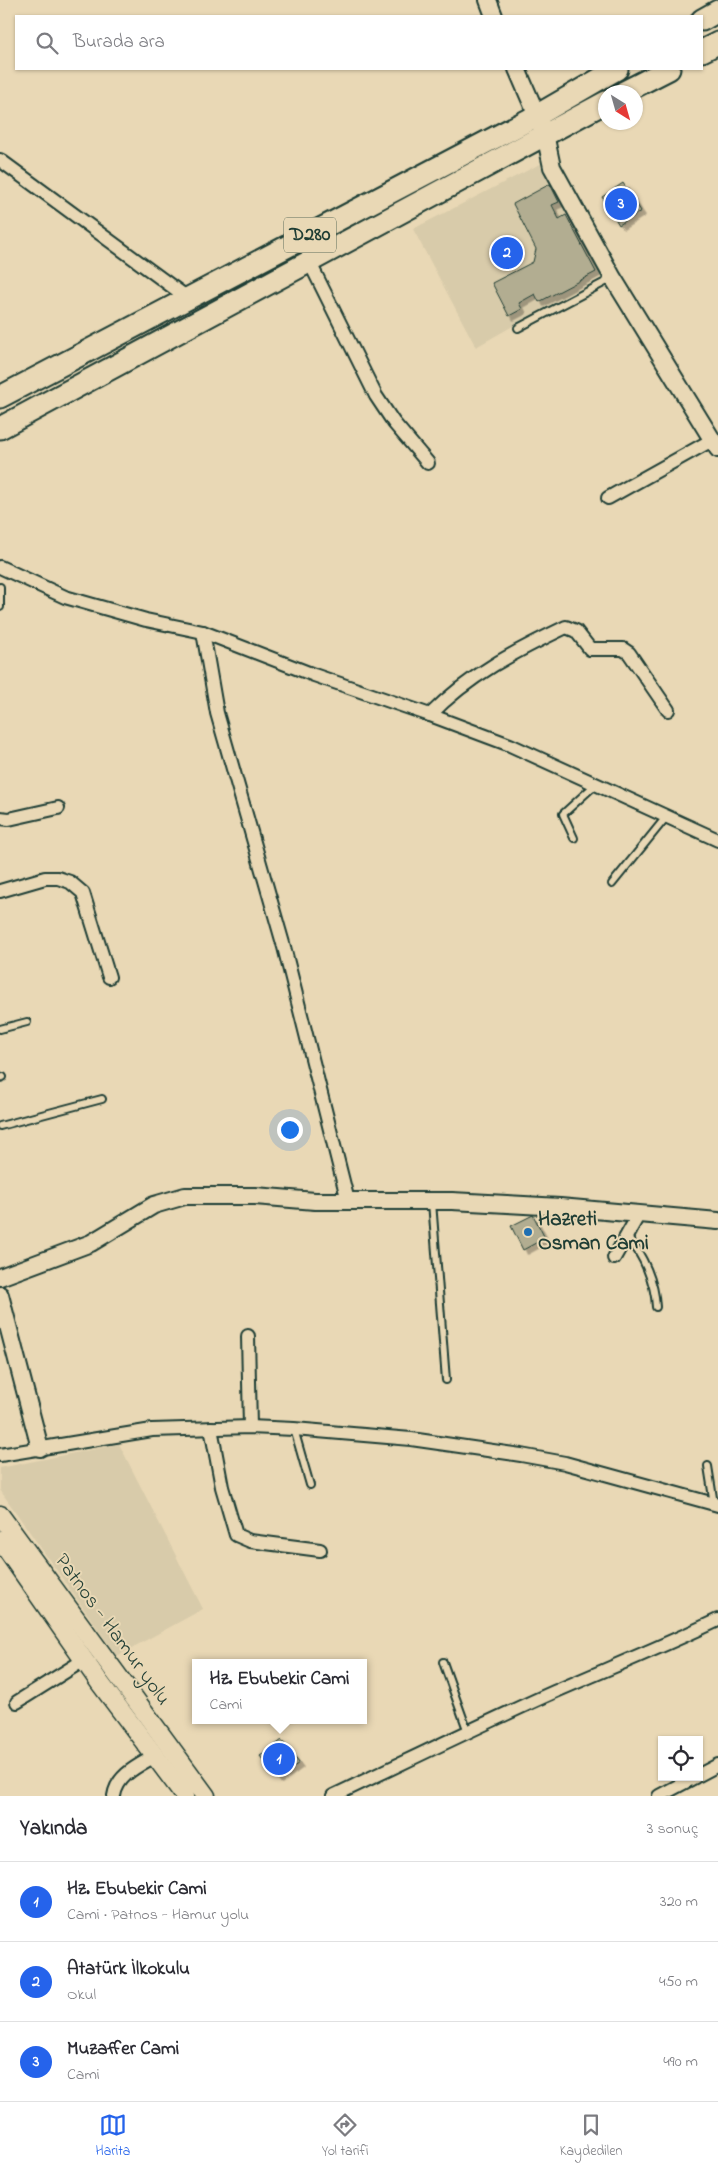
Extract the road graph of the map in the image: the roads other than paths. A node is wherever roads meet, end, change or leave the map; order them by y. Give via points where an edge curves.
1 (488, 0) edge
2 (718, 11) edge
3 (494, 15) edge
4 (703, 19) edge
5 (718, 43) edge
6 (703, 50) edge
7 (517, 70) edge
8 (616, 70) edge
9 (666, 70) edge
10 (637, 85) edge
11 (598, 105) edge
12 (541, 125) junction
13 (0, 160) edge
14 (310, 261) junction
15 (612, 278) junction
16 (189, 299) junction
17 (518, 328) dead end
18 (0, 397) edge
19 (0, 428) edge
20 (714, 438) edge
21 (428, 463) dead end
22 (608, 498) dead end
23 (0, 567) edge
24 (0, 587) edge
25 (0, 607) edge
26 (203, 632) junction
27 (668, 710) dead end
28 (430, 715) junction
29 (596, 783) junction
30 (58, 808) dead end
31 (667, 816) junction
32 (0, 818) edge
33 (574, 838) dead end
34 (718, 840) edge
35 (612, 884) dead end
36 (0, 891) edge
37 (109, 977) dead end
38 (27, 1022) dead end
39 (0, 1029) edge
40 (102, 1099) dead end
41 (0, 1126) edge
42 (348, 1201) junction
43 (432, 1201) junction
44 (639, 1214) junction
45 (718, 1221) edge
46 (626, 1236) junction
47 (614, 1258) dead end
48 (0, 1277) edge
49 (0, 1295) edge
50 (656, 1307) dead end
51 (248, 1336) dead end
52 (446, 1380) dead end
53 (250, 1427) junction
54 (211, 1428) junction
55 (294, 1429) junction
56 (40, 1448) junction
57 (0, 1455) edge
58 (708, 1466) dead end
59 (310, 1486) dead end
60 (716, 1505) edge
61 (0, 1515) edge
62 (0, 1540) edge
63 (320, 1550) dead end
64 (718, 1620) edge
65 (84, 1660) junction
66 (443, 1662) dead end
67 (17, 1702) dead end
68 (468, 1732) junction
69 (155, 1756) junction
70 (717, 1770) edge
71 (703, 1774) edge
72 (687, 1781) edge
73 (114, 1796) edge
74 (185, 1796) edge
75 (206, 1796) edge
76 (333, 1796) edge
77 (659, 1796) edge

1 - 3 street
2 - 4 highway
5 - 6 highway
7 - 12 street
8 - 12 highway, D280
9 - 10 highway
11 - 12 highway, D280
12 - 14 highway, D280
12 - 15 street via 552,167
12 - 16 highway, D280
13 - 16 street
14 - 19 highway, D280
14 - 21 street via 376,396
15 - 17 lane
15 - 20 street
16 - 18 highway, D280
20 - 22 street
23 - 26 street via 66,597
24 - 25 lane
26 - 28 street
26 - 42 street via 216,713 284,947
27 - 28 street via 629,653 623,649 590,649 576,631 566,627 512,652 447,698
28 - 29 street via 510,745
29 - 31 street
29 - 33 lane via 563,814
30 - 32 street via 9,819
31 - 34 street
31 - 35 lane
36 - 37 street via 45,878 70,882 83,893
38 - 39 lane
40 - 41 lane
42 - 43 street
42 - 48 street via 255,1196 169,1199 91,1243
43 - 44 street
43 - 52 lane
44 - 45 street
44 - 46 street
46 - 47 street
46 - 50 lane via 636,1246 647,1270
49 - 56 street
51 - 53 street
53 - 54 street
53 - 55 street
54 - 56 street via 152,1430
54 - 63 street via 222,1487 236,1535
55 - 59 lane
55 - 60 street via 411,1439 521,1455 565,1463
56 - 57 street
58 - 60 lane
61 - 75 main road, Patnos - Hamur yolu
62 - 65 main road, Patnos - Hamur yolu
64 - 68 street
65 - 67 street
65 - 69 main road, Patnos - Hamur yolu
66 - 68 lane
68 - 76 street
69 - 73 street via 121,1779 115,1787
69 - 74 main road, Patnos - Hamur yolu
70 - 71 street
72 - 77 street

